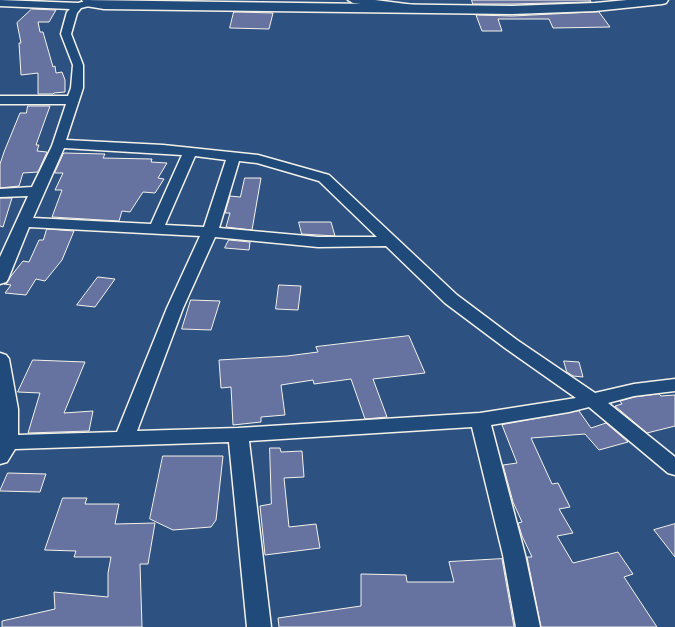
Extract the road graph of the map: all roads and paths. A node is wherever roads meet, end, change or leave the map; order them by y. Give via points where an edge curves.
1 (354, 0) edge
2 (662, 0) edge
3 (625, 2) edge
4 (0, 3) edge
5 (85, 3) edge
6 (414, 8) junction
7 (0, 100) edge
8 (73, 100) junction
9 (59, 144) junction
10 (190, 152) junction
11 (234, 156) junction
12 (39, 191) junction
13 (0, 193) edge
14 (24, 222) junction
15 (156, 229) junction
16 (210, 232) junction
17 (390, 241) junction
18 (1, 273) edge
19 (0, 359) edge
20 (675, 385) edge
21 (593, 401) junction
22 (480, 420) junction
23 (238, 435) junction
24 (125, 438) junction
25 (4, 450) edge
26 (675, 468) edge
27 (259, 627) edge
28 (528, 627) edge

1 - 6 street
2 - 3 main road
3 - 6 main road via 582,8 512,10
4 - 5 street
5 - 6 main road
5 - 8 street via 72,12 66,34 78,65 77,88
7 - 8 street
8 - 9 street
9 - 10 street
9 - 12 street
10 - 11 street
10 - 15 street
11 - 16 street
11 - 17 street via 258,159 324,178
12 - 13 street
12 - 14 street
14 - 15 street
14 - 18 street
15 - 16 street
16 - 17 street via 318,242
16 - 24 street via 165,332
17 - 21 street via 451,300
19 - 25 street via 8,409
20 - 21 street via 634,390
21 - 22 street
21 - 26 street
22 - 23 street
22 - 28 street via 514,554
23 - 24 street
23 - 27 street
24 - 25 street

